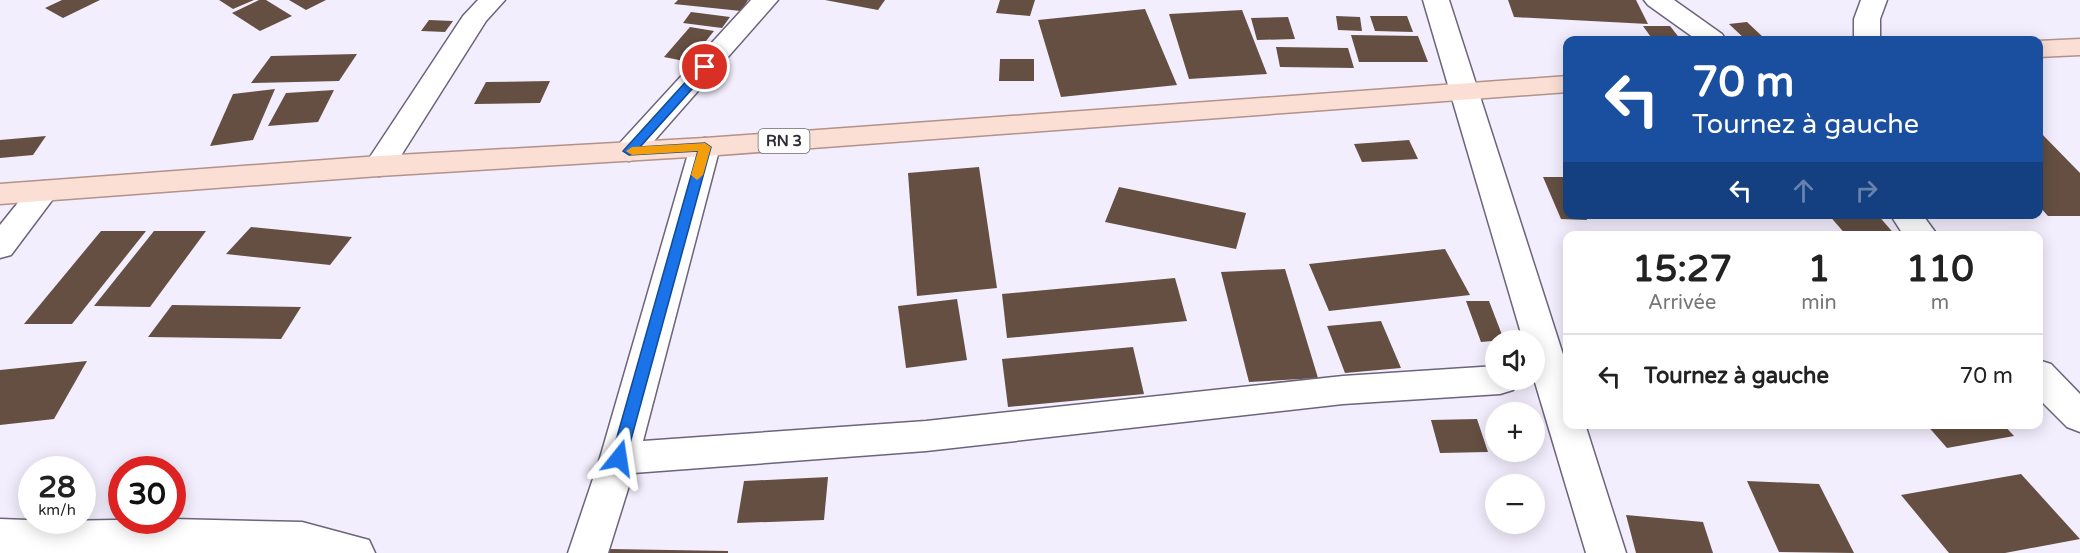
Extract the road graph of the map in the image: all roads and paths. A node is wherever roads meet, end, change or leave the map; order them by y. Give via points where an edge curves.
1 (492, 0) edge
2 (765, 0) edge
3 (1436, 0) edge
4 (1658, 0) edge
5 (1874, 0) edge
6 (1708, 36) edge
7 (1867, 36) edge
8 (2080, 46) edge
9 (2043, 49) edge
10 (1563, 84) edge
11 (1464, 91) junction
12 (705, 147) junction
13 (629, 151) junction
14 (379, 166) junction
15 (44, 190) junction
16 (0, 194) edge
17 (1909, 219) edge
18 (1918, 231) edge
19 (0, 247) edge
20 (1530, 330) edge
21 (2043, 379) edge
22 (1485, 381) edge
23 (1545, 382) edge
24 (2080, 417) edge
25 (619, 458) junction
26 (0, 537) edge
27 (355, 553) edge
28 (588, 553) edge
29 (1606, 553) edge

1 - 14 street via 476,16
2 - 13 street
3 - 11 street
4 - 6 street
5 - 7 street via 1867,19
8 - 9 main road
10 - 11 main road, RN 3
11 - 12 main road, RN 3
11 - 20 street
12 - 13 main road, RN 3
12 - 25 street
13 - 14 main road, RN 3
14 - 15 main road, RN 3
15 - 16 main road, RN 3
15 - 19 street
17 - 18 street
21 - 24 street
22 - 25 street via 1343,390 926,436
23 - 29 street
25 - 28 street
26 - 27 street via 302,540

